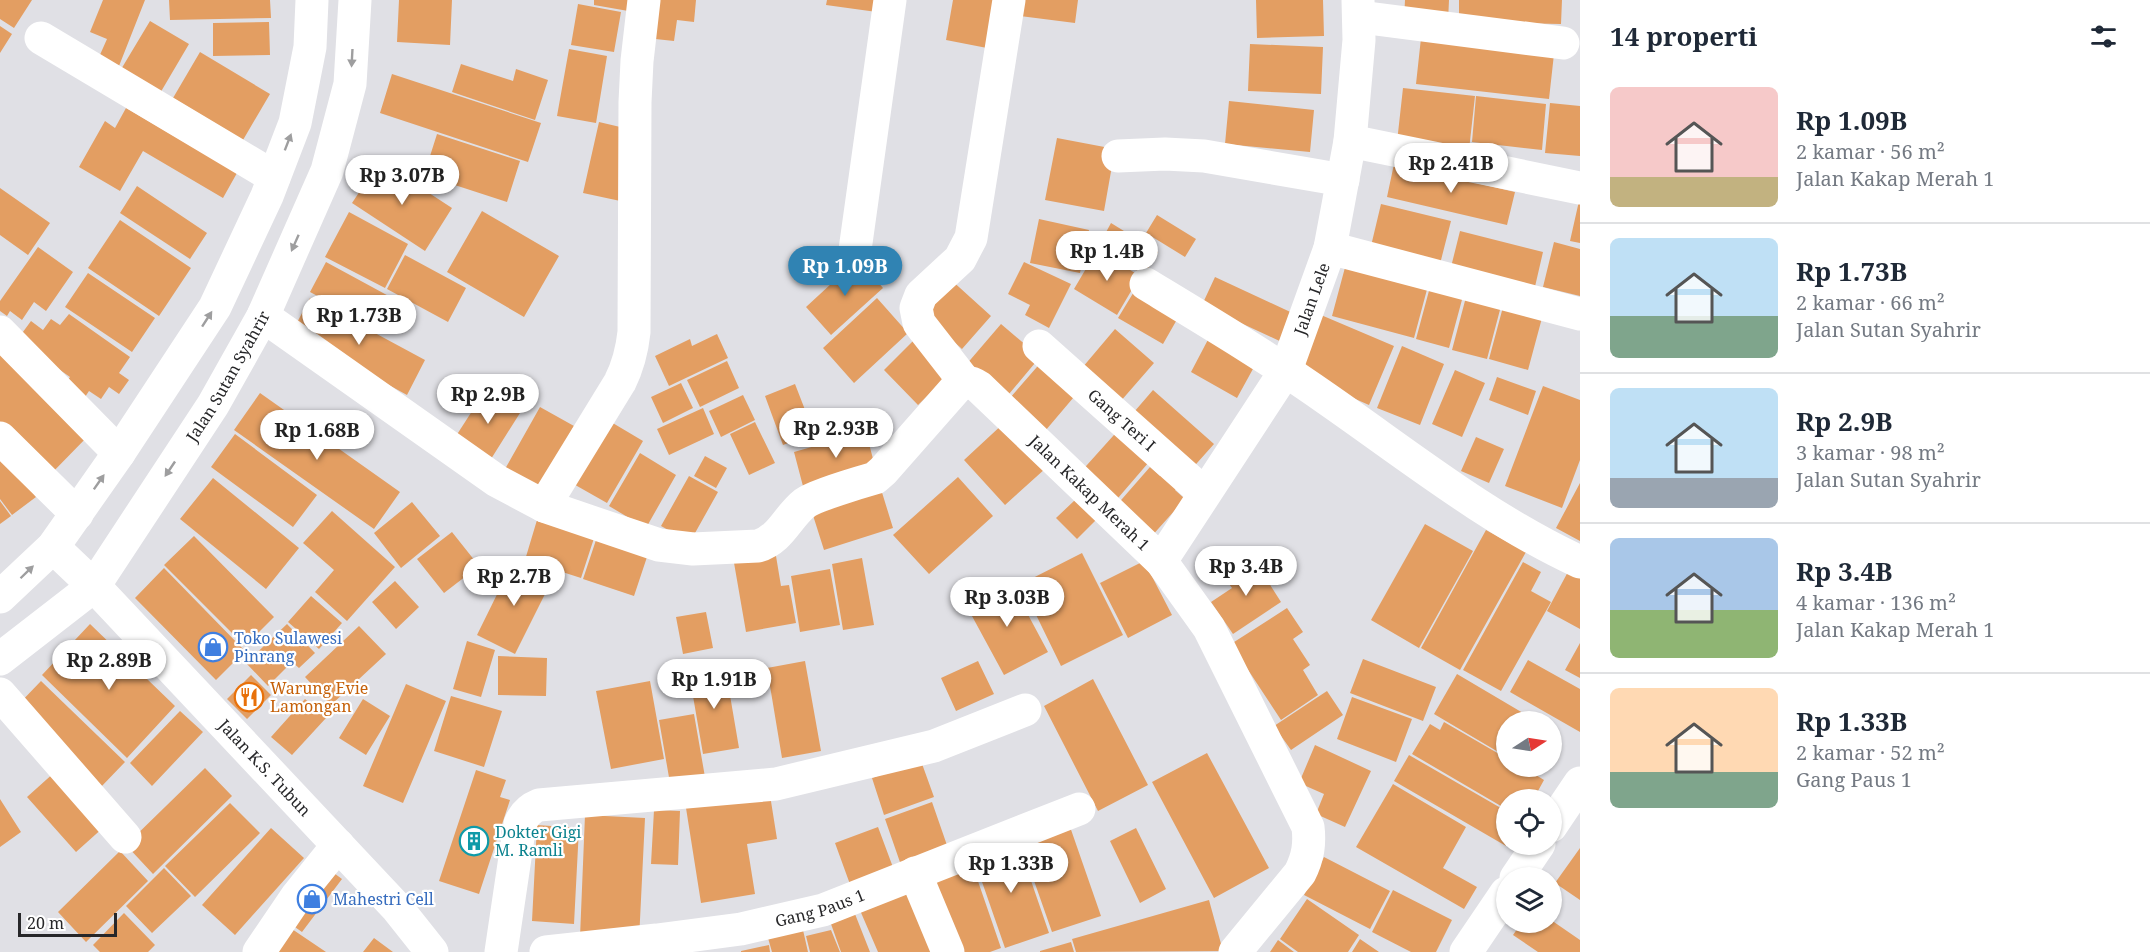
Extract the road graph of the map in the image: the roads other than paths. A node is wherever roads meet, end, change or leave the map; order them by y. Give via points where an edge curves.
1 (312, 0) edge
2 (355, 0) edge
3 (644, 0) edge
4 (890, 0) edge
5 (1010, 0) edge
6 (1359, 9) edge
7 (41, 38) dead end
8 (1563, 43) dead end
9 (1350, 141) junction
10 (1118, 156) dead end
11 (274, 177) junction
12 (1343, 180) junction
13 (1580, 188) edge
14 (1330, 248) junction
15 (855, 250) dead end
16 (1146, 284) dead end
17 (1580, 314) edge
18 (263, 316) junction
19 (0, 332) edge
20 (1039, 346) dead end
21 (1286, 370) junction
22 (965, 382) junction
23 (0, 438) edge
24 (119, 453) junction
25 (1204, 493) junction
26 (544, 506) junction
27 (76, 514) junction
28 (53, 547) junction
29 (1161, 561) junction
30 (1580, 562) edge
31 (94, 586) junction
32 (0, 597) edge
33 (0, 659) edge
34 (0, 694) edge
35 (1025, 710) dead end
36 (1580, 783) edge
37 (1079, 809) dead end
38 (1562, 810) edge
39 (125, 837) dead end
40 (338, 845) junction
41 (915, 873) junction
42 (1496, 908) edge
43 (259, 952) edge
44 (432, 952) edge
45 (501, 952) edge
46 (546, 952) edge
47 (948, 952) edge
48 (1235, 952) edge
49 (1466, 952) edge

11 -> 1 street via 295,123 310,47
2 -> 18 street, Jalan Sutan Syahrir via 350,84 327,171
3 - 26 street via 635,102 632,352 620,382
4 - 15 street
5 - 22 street via 971,238 960,259 921,295 915,308 919,323
6 - 8 street
6 - 9 street, Jalan Lele
7 - 11 street
9 - 12 street, Jalan Lele
9 - 13 street
10 - 12 street via 1204,156
24 -> 11 street via 215,307
12 - 14 street, Jalan Lele
14 - 17 street
14 - 21 street, Jalan Lele
16 - 21 street
18 - 26 street via 475,467
18 -> 31 street, Jalan Sutan Syahrir via 213,405
19 - 24 street
20 - 25 street, Gang Teri I
21 - 25 street, Jalan Lele
21 - 30 street via 1485,509
22 - 26 street via 875,478 806,502 775,538 758,546 693,549 659,545
22 - 29 street, Jalan Kakap Merah 1 via 979,387
23 - 27 street
27 -> 24 street
25 - 29 street, Jalan Lele
27 - 28 street
28 - 31 street, Jalan K.S. Tubun
32 -> 28 street
29 - 48 street, Jalan Kakap Merah 1 via 1209,628 1308,827 1310,843 1300,873
31 - 33 street, Jalan Sutan Syahrir
31 - 40 street, Jalan K.S. Tubun
34 - 39 street
35 - 45 street via 934,746 776,784 539,805 523,816 520,824
36 - 38 street
37 - 41 street, Gang Paus 1
40 - 43 street
40 - 44 street, Jalan K.S. Tubun
41 - 46 street, Gang Paus 1 via 823,910 741,929
41 - 47 street
42 - 49 street

